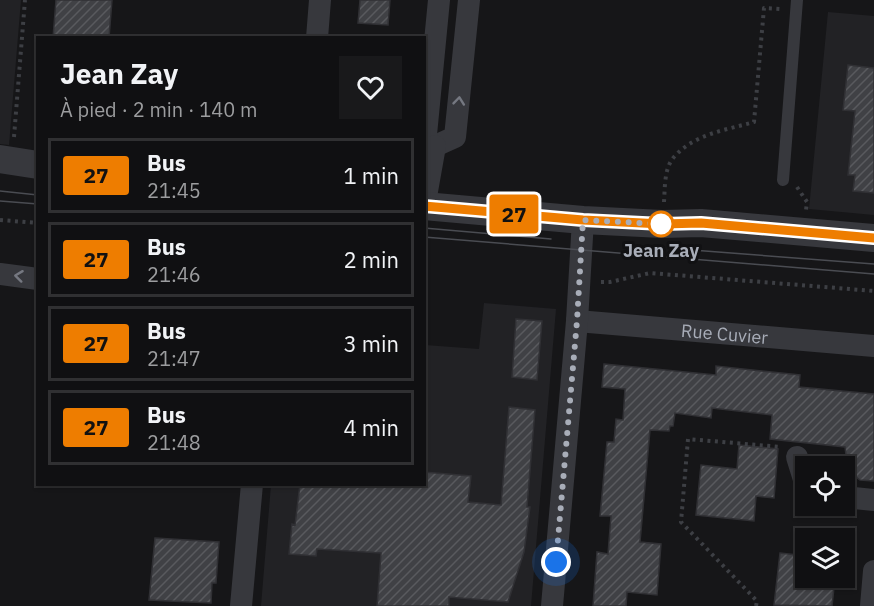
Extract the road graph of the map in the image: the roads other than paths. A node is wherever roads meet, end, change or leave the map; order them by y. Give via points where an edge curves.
1 (320, 0) edge
2 (439, 0) edge
3 (469, 0) edge
4 (797, 5) edge
5 (317, 36) edge
6 (428, 145) edge
7 (426, 179) edge
8 (783, 180) road end
9 (426, 196) edge
10 (426, 196) edge
11 (583, 220) junction
12 (701, 223) junction
13 (874, 238) edge
14 (0, 274) edge
15 (36, 279) edge
16 (577, 321) junction
17 (874, 346) edge
18 (791, 452) road end
19 (795, 461) edge
20 (252, 486) edge
21 (855, 498) edge
22 (874, 500) edge
23 (874, 571) edge
24 (242, 606) edge
25 (552, 606) edge
26 (871, 606) edge

1 - 5 street
2 - 6 street
6 -> 3 street via 455,137
4 - 8 lane
6 - 7 street
9 - 11 street
10 - 12 street via 664,213
11 - 12 street
11 - 16 street
12 - 13 street
15 -> 14 street
16 - 17 street, Rue Cuvier
16 - 25 street
18 - 19 street
20 - 24 street
21 - 22 street
23 - 26 street

